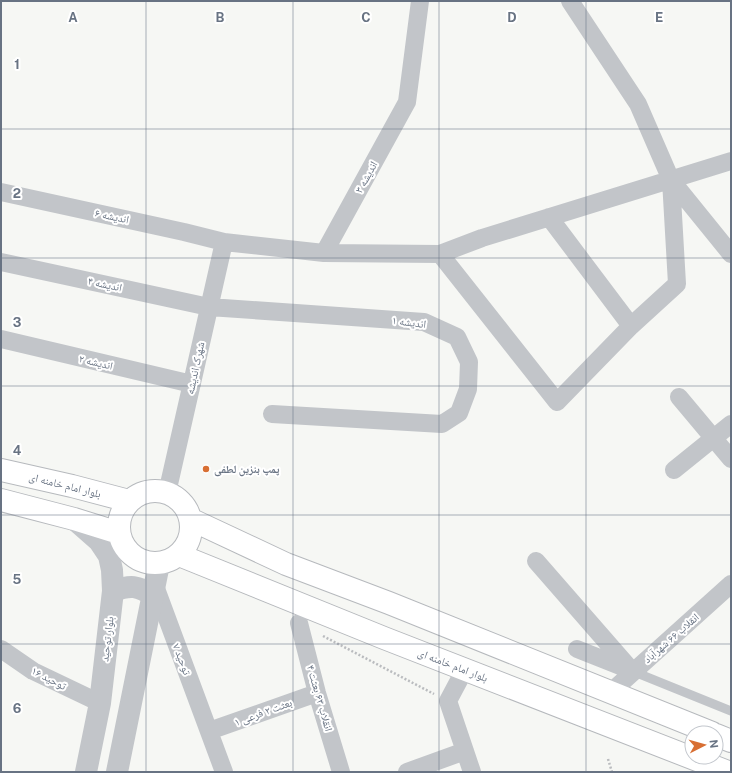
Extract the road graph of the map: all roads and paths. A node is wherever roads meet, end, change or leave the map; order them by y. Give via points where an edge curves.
1 (420, 1) edge
2 (570, 1) edge
3 (731, 161) edge
4 (671, 180) junction
5 (1, 192) edge
6 (549, 217) junction
7 (224, 242) junction
8 (324, 252) junction
9 (440, 254) junction
10 (731, 254) edge
11 (1, 262) edge
12 (209, 307) junction
13 (631, 326) junction
14 (1, 339) edge
15 (192, 384) junction
16 (679, 397) dead end
17 (272, 414) dead end
18 (731, 424) edge
19 (713, 438) junction
20 (731, 459) edge
21 (1, 470) edge
22 (674, 470) dead end
23 (167, 493) junction
24 (1, 500) edge
25 (130, 501) junction
26 (74, 519) junction
27 (190, 519) junction
28 (119, 533) junction
29 (179, 555) junction
30 (536, 561) dead end
31 (159, 564) junction
32 (731, 584) edge
33 (113, 591) junction
34 (154, 591) junction
35 (299, 623) joint
36 (1, 649) edge
37 (577, 649) dead end
38 (465, 669) junction
39 (632, 671) junction
40 (610, 692) junction
41 (317, 693) junction
42 (448, 701) junction
43 (100, 703) junction
44 (731, 711) edge
45 (692, 725) edge
46 (210, 731) junction
47 (464, 751) junction
48 (608, 760) dead end
49 (86, 772) edge
50 (117, 772) edge
51 (224, 772) edge
52 (342, 772) edge
53 (407, 772) edge
54 (472, 772) edge
55 (612, 772) edge
56 (728, 772) edge

1 - 8 street, اندیشه ۳ via 407,102
2 - 4 street via 638,104
3 - 4 street
4 - 6 street
4 - 10 street
4 - 13 street via 677,284
5 - 7 street, اندیشه ۶
6 - 9 street
6 - 13 street
7 - 8 street
7 - 12 street, شهرک اندیشه
8 - 9 street
9 - 13 street via 557,402
11 - 12 street, اندیشه ۴
12 - 15 street, شهرک اندیشه
12 - 17 street, اندیشه ۱ via 424,322 457,337 469,362 468,388 459,413 442,424
14 - 15 street, اندیشه ۲
15 - 23 street, شهرک اندیشه
16 - 19 street
18 - 19 street
19 - 20 street
19 - 22 street
21 - 25 main road, بلوار امام خامنه ای
23 - 25 main road via 143,493
23 - 27 main road via 184,506
24 - 26 main road
25 - 28 main road via 120,516
26 - 28 main road
26 - 33 street, بلوار توحید via 99,541 109,556
27 - 29 main road via 189,539
27 - 40 main road via 286,564
28 - 31 main road via 126,550 135,558 146,563
29 - 31 main road
29 - 38 main road, بلوار امام خامنه ای
30 - 39 street
31 - 34 street
32 - 39 street, انقلاب ۶۶ شهرآباد
33 - 34 street via 132,586
33 - 43 street, بلوار توحید
34 - 46 street, توحید ۷
34 - 50 street
35 - 41 street, انقلاب ۶۳ بعثت ۴
35 - 42 path
36 - 43 street, توحید ۱۶ via 33,671
37 - 39 street
38 - 42 street
38 - 56 main road, بلوار امام خامنه ای
39 - 40 street, انقلاب ۶۶ شهرآباد
39 - 44 lane
40 - 45 main road
41 - 46 street, بعثت ۲ فرعی ۱
41 - 52 street, انقلاب ۶۳ بعثت ۴
42 - 47 street
43 - 49 street, بلوار توحید
46 - 51 street, توحید ۷
47 - 53 street
47 - 54 street
48 - 55 path

